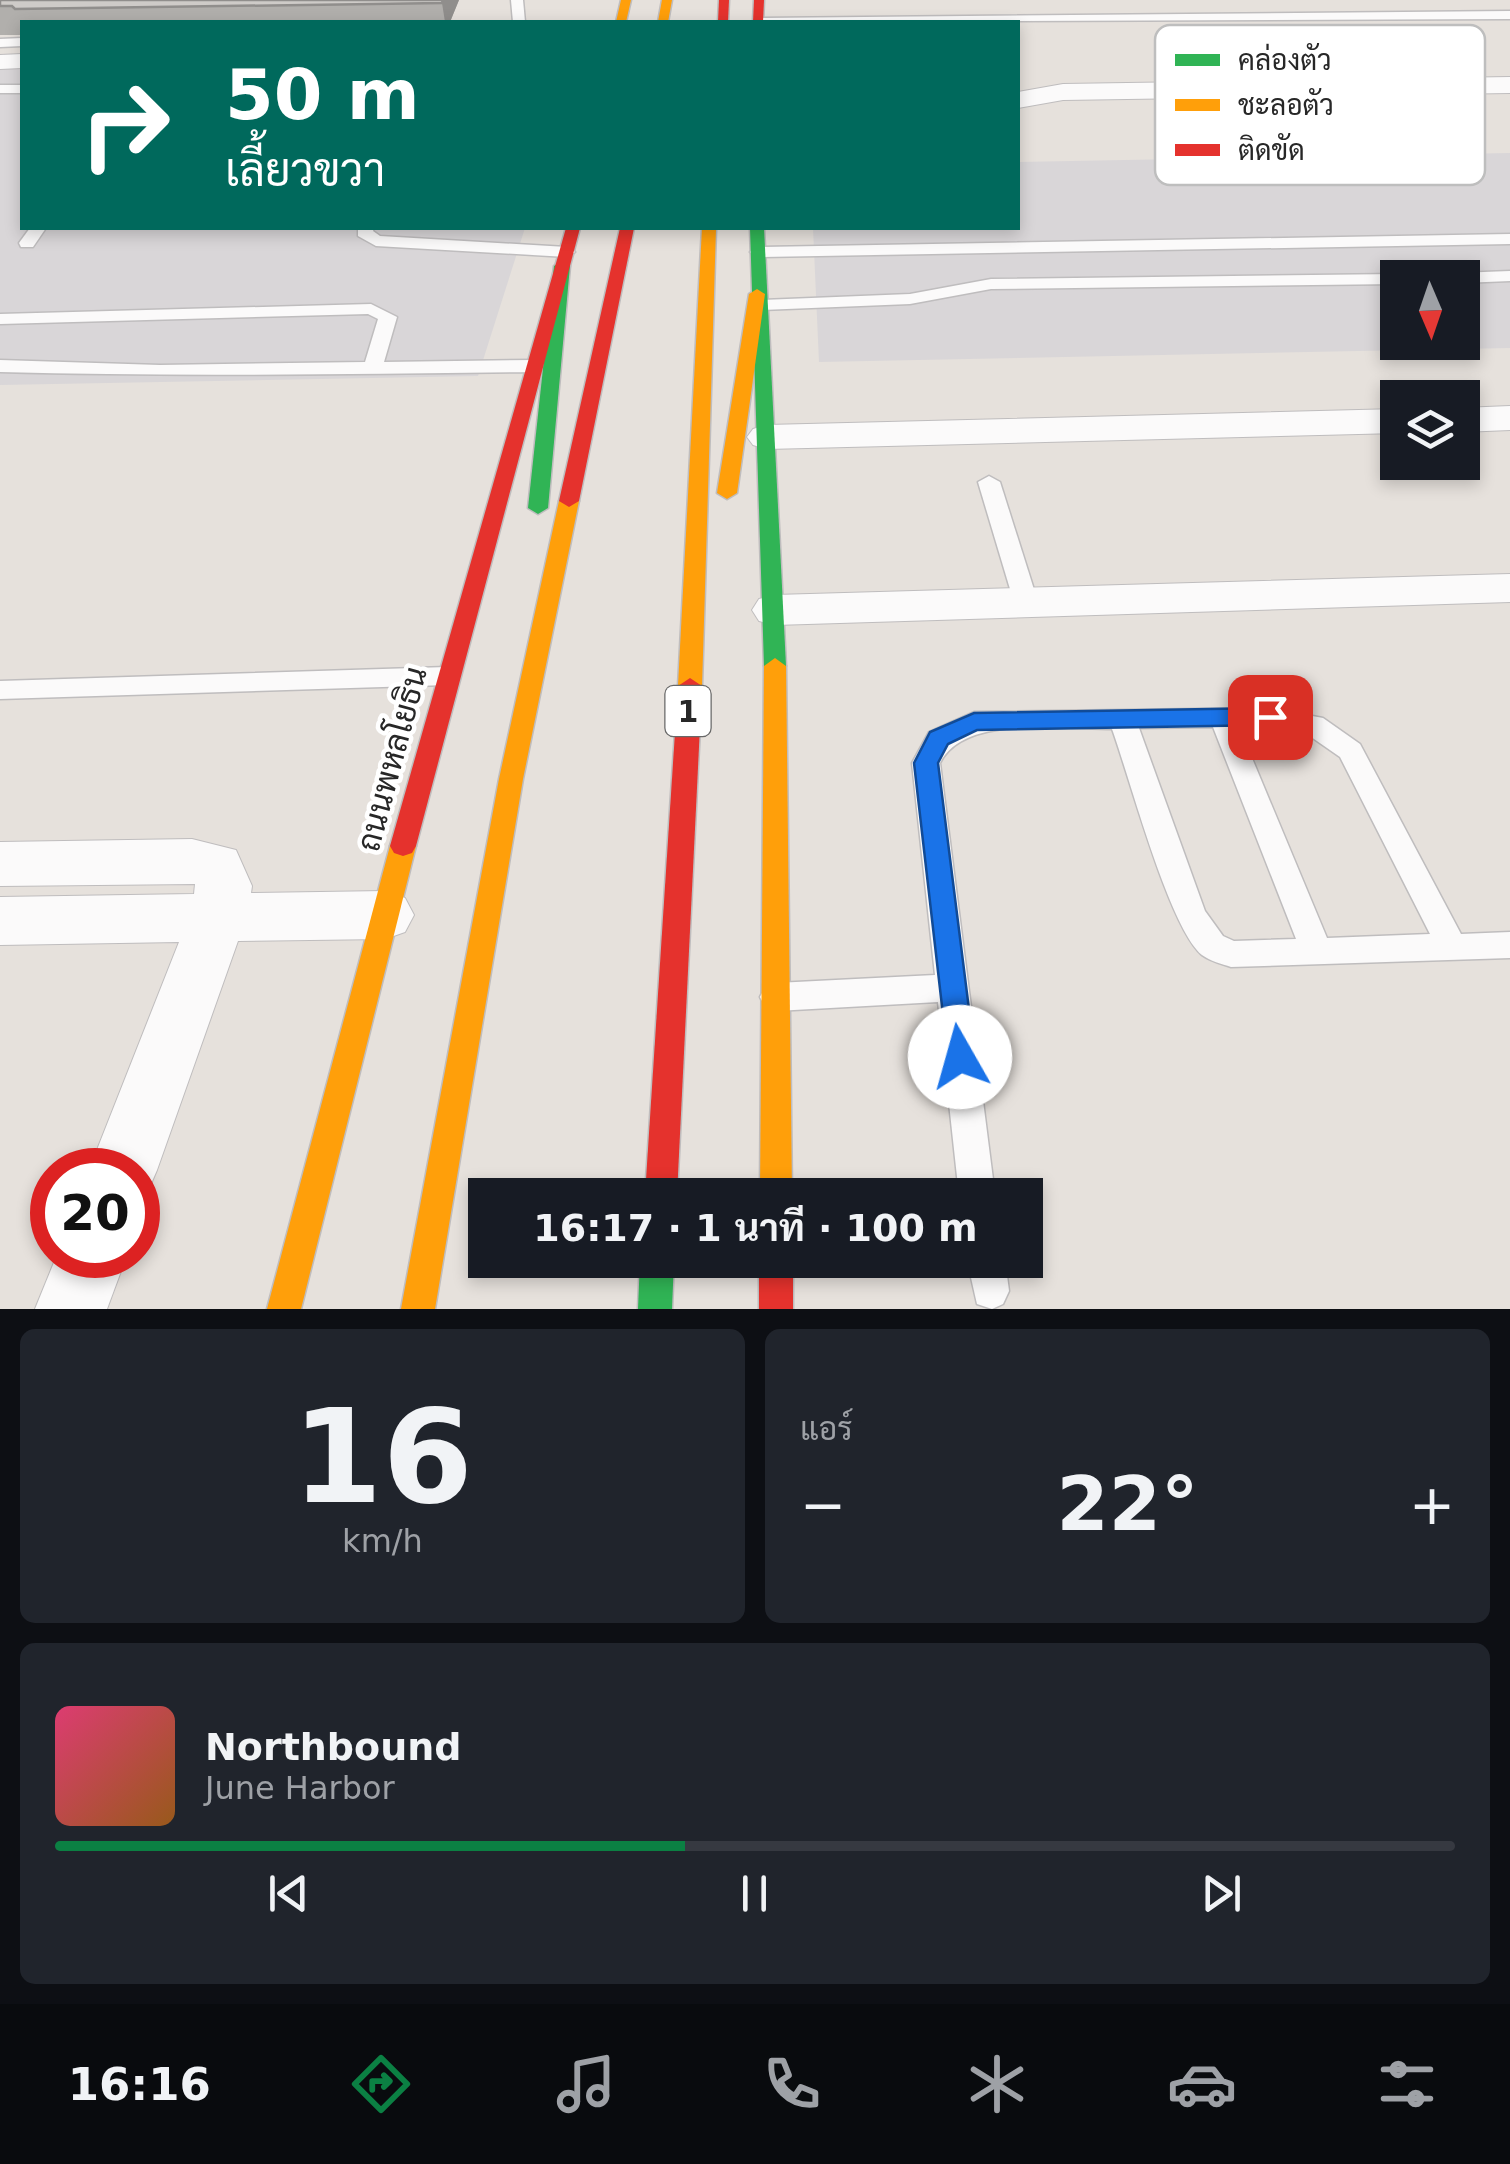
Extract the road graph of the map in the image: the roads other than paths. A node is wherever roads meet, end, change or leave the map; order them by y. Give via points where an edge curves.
1 (1510, 15) edge
2 (973, 20) edge
3 (1020, 82) edge
4 (1485, 85) edge
5 (1510, 85) edge
6 (1155, 90) edge
7 (1063, 92) junction
8 (1020, 100) edge
9 (37, 230) edge
10 (365, 230) edge
11 (572, 230) edge
12 (627, 230) edge
13 (709, 230) edge
14 (757, 230) edge
15 (1510, 239) edge
16 (27, 243) dead end
17 (758, 252) junction
18 (564, 259) junction
19 (1510, 276) edge
20 (1480, 277) edge
21 (1380, 279) edge
22 (759, 300) junction
23 (0, 319) edge
24 (0, 366) edge
25 (533, 366) junction
26 (372, 368) junction
27 (1510, 418) edge
28 (1480, 419) edge
29 (1380, 421) edge
30 (767, 437) junction
31 (989, 482) dead end
32 (537, 523) dead end
33 (533, 562) dead end
34 (1510, 588) edge
35 (1025, 599) junction
36 (775, 610) junction
37 (448, 676) junction
38 (0, 690) edge
39 (1122, 718) junction
40 (1222, 718) junction
41 (686, 769) junction
42 (511, 779) junction
43 (0, 864) edge
44 (385, 915) junction
45 (218, 916) junction
46 (0, 921) edge
47 (1510, 945) edge
48 (1454, 948) junction
49 (1318, 954) junction
50 (951, 988) junction
51 (776, 997) junction
52 (131, 1148) edge
53 (662, 1178) edge
54 (776, 1178) edge
55 (975, 1178) edge
56 (83, 1278) edge
57 (657, 1278) edge
58 (776, 1278) edge
59 (72, 1309) edge
60 (284, 1309) edge
61 (418, 1309) edge
62 (655, 1309) edge
63 (776, 1309) edge

1 - 2 lane
3 - 7 street
4 - 5 street
6 - 7 street
7 - 8 street
9 - 16 lane
10 - 18 lane via 376,241
11 - 18 main road, ถนนพหลโยธิน
12 - 42 main road
13 - 41 main road, 1
14 - 17 main road
15 - 17 lane
17 - 22 main road
18 - 25 main road, ถนนพหลโยธิน
18 - 32 main road
19 - 20 lane
21 - 22 lane via 978,284 910,299
22 - 30 main road
22 - 41 main road
23 - 26 lane via 371,309 388,317
24 - 26 lane
25 - 26 lane
25 - 37 main road, ถนนพหลโยธิน
27 - 28 street
29 - 30 street
30 - 36 main road
31 - 35 lane
33 - 42 main road
34 - 35 street
35 - 36 street
36 - 51 main road
37 - 38 lane
37 - 44 main road, ถนนพหลโยธิน
39 - 40 lane
39 - 49 lane via 1199,932 1230,954
39 - 50 lane via 974,722 938,738 926,763
40 - 48 lane via 1299,718 1325,727 1350,750
40 - 49 lane
41 - 53 main road, 1
42 - 61 main road
43 - 45 street via 216,866 224,886
44 - 45 street
44 - 60 main road, ถนนพหลโยธิน
45 - 46 street
45 - 52 street
47 - 48 lane
48 - 49 lane
50 - 51 lane
50 - 55 lane
51 - 54 main road
56 - 59 street
57 - 62 main road
58 - 63 main road

